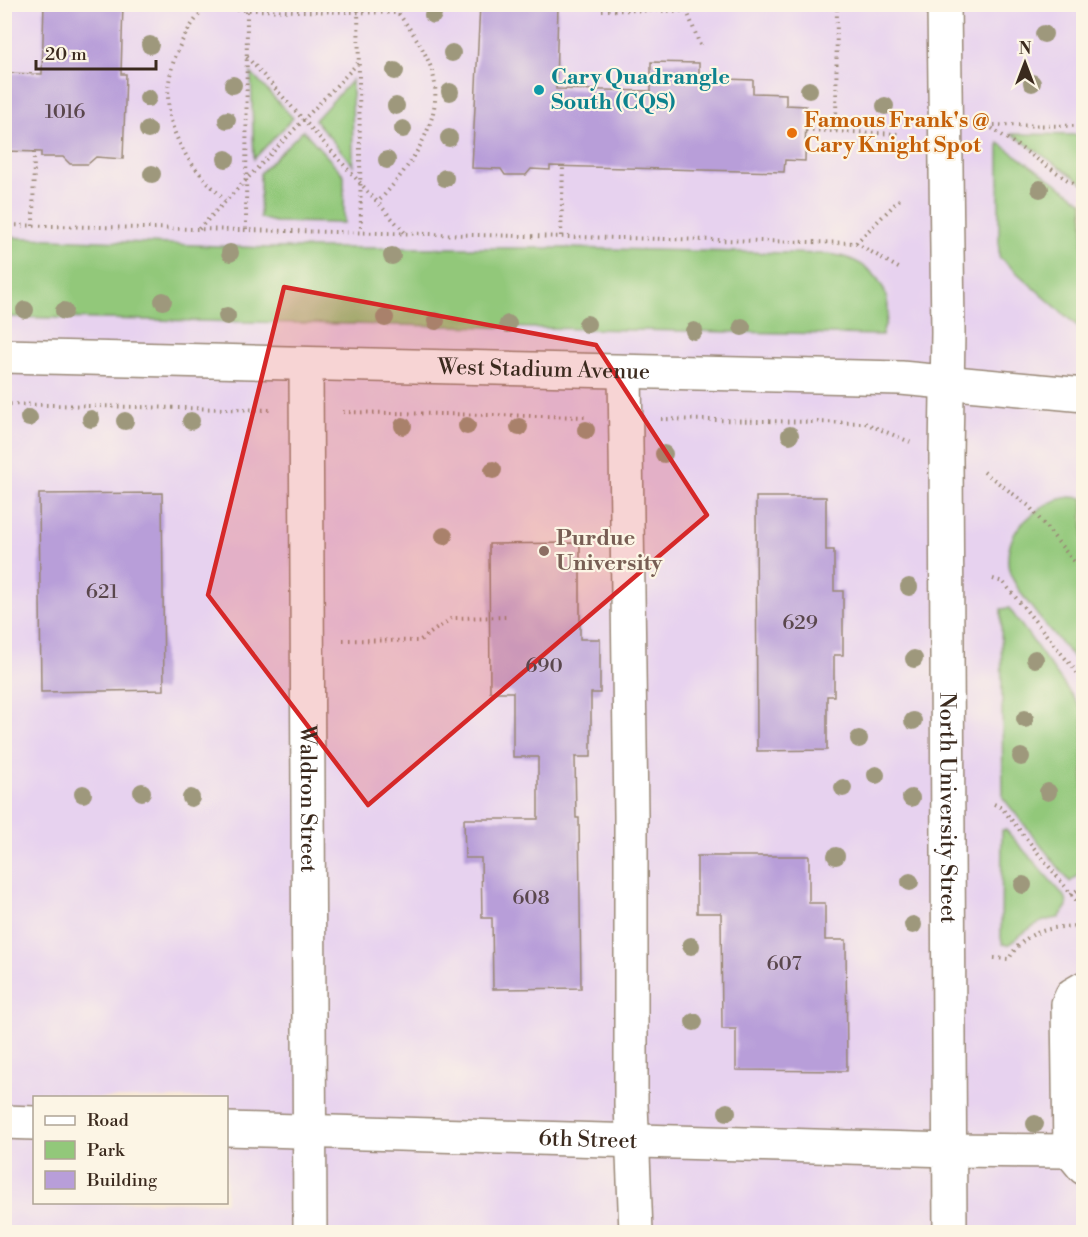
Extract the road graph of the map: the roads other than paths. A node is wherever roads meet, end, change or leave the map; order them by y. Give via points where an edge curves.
1 (944, 4) edge
2 (4, 356) edge
3 (306, 364) junction
4 (625, 372) junction
5 (948, 384) junction
6 (1083, 395) edge
7 (1083, 988) edge
8 (4, 1122) edge
9 (33, 1123) edge
10 (228, 1129) edge
11 (309, 1132) junction
12 (633, 1141) junction
13 (950, 1150) junction
14 (1077, 1160) edge
15 (310, 1233) edge
16 (636, 1233) edge
17 (950, 1233) edge

1 - 5 street, North University Street
2 - 3 street, West Stadium Avenue
3 - 4 street, West Stadium Avenue
3 - 11 street, Waldron Street
4 - 5 street, West Stadium Avenue via 890,378
4 - 12 street
5 - 6 street, West Stadium Avenue
5 - 13 street, North University Street
7 - 14 street via 1072,995 1068,1004
8 - 9 street
10 - 11 street, 6th Street
11 - 12 street, 6th Street
11 - 15 street, Waldron Street
12 - 13 street, 6th Street
12 - 16 street
13 - 14 street, 6th Street
13 - 17 street, North University Street

